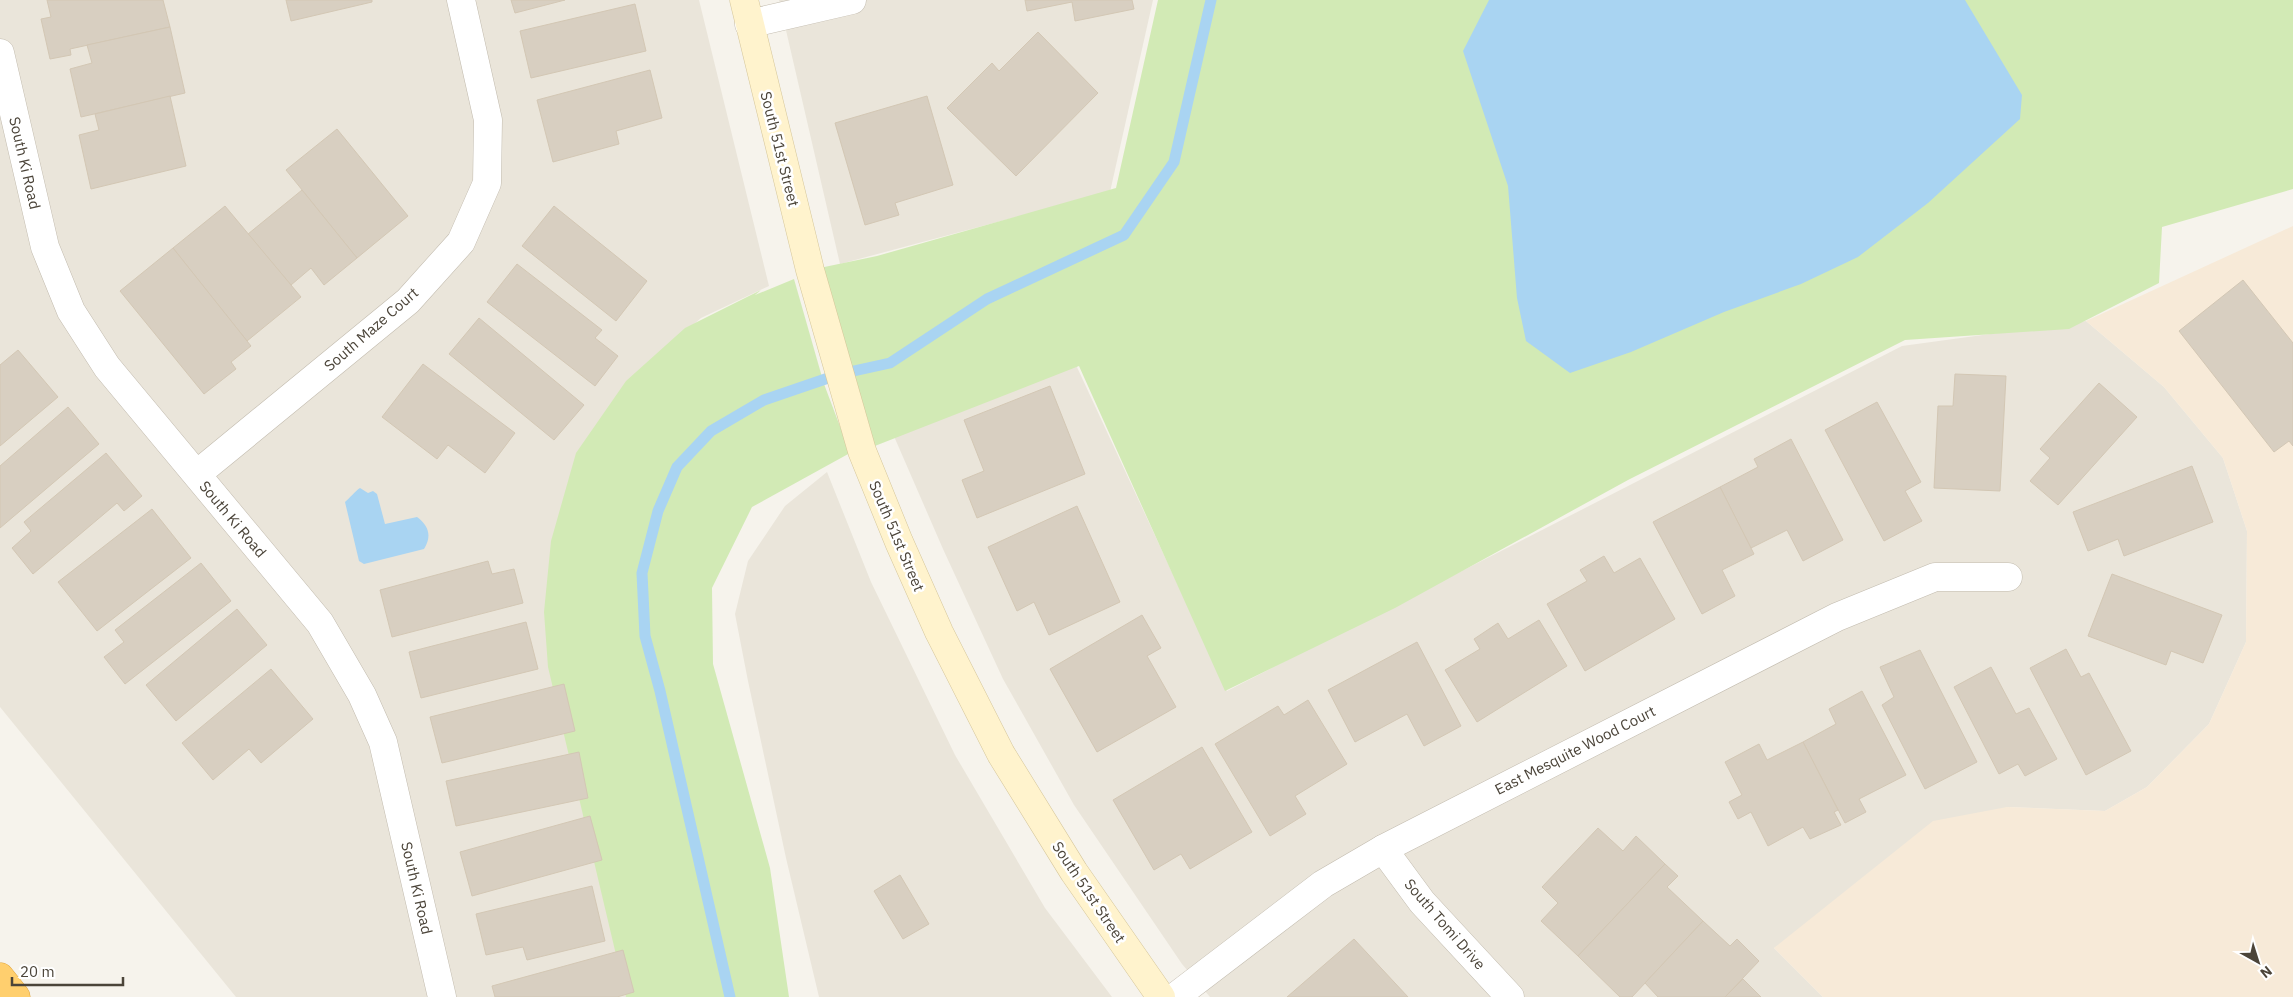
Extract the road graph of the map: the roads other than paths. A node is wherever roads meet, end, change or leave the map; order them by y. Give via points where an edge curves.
1 (460, 0) edge
2 (852, 0) edge
3 (746, 12) edge
4 (0, 54) edge
5 (197, 474) junction
6 (2008, 578) dead end
7 (1383, 849) junction
8 (0, 977) edge
9 (16, 997) edge
10 (442, 997) edge
11 (1162, 997) edge
12 (1175, 997) edge
13 (1510, 997) edge

1 - 5 street, South Maze Court via 488,120 486,183 460,242 408,301
2 - 3 street, South 51st Street
3 - 11 street, South 51st Street via 810,270 862,451 899,542 939,632 1001,754 1074,872
4 - 5 street, South Ki Road via 45,247 70,311 107,367
5 - 10 street, South Ki Road via 320,623 362,695 382,742
6 - 7 street, East Mesquite Wood Court via 1935,578 1837,617
7 - 12 street, East Mesquite Wood Court via 1323,884
7 - 13 street, South Tomi Drive via 1422,902
8 - 9 highway

